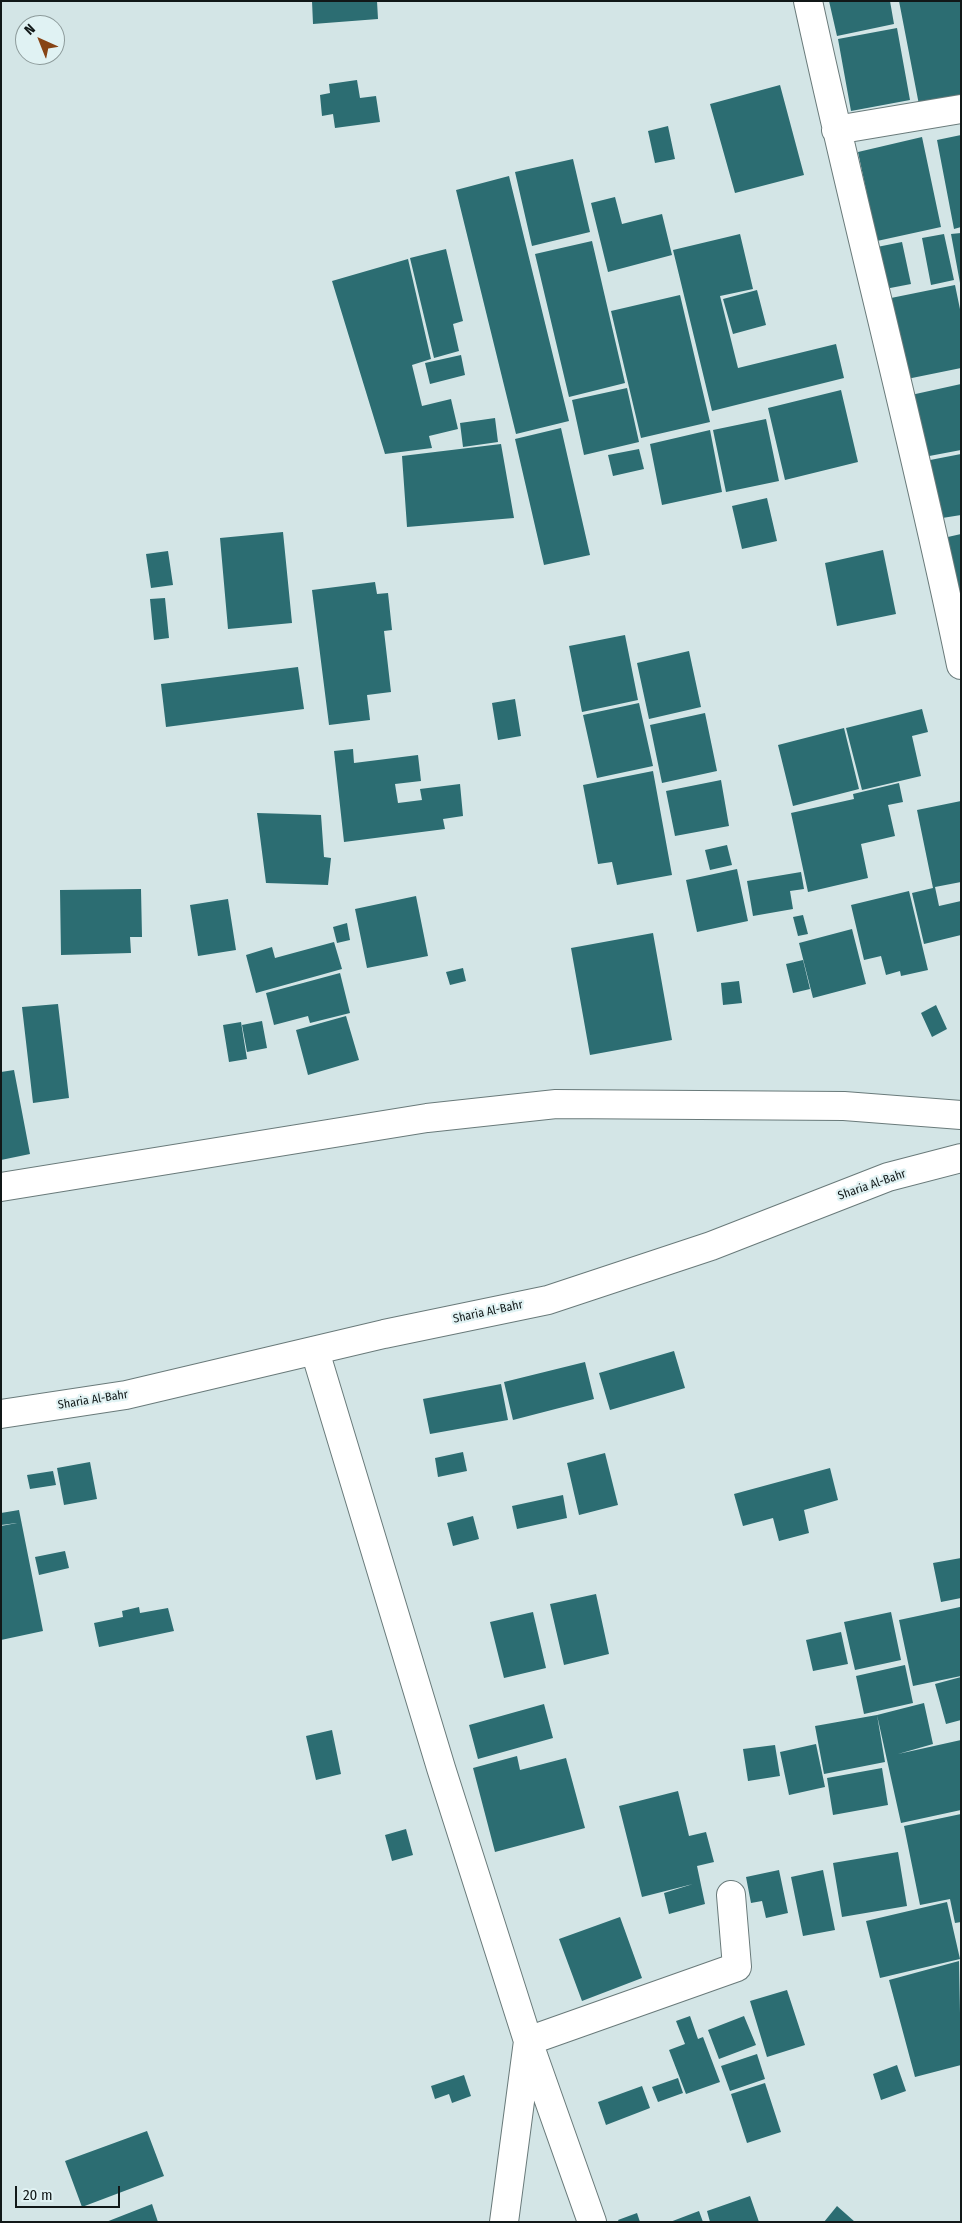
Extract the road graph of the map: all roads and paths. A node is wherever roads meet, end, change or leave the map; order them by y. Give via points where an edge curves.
1 (808, 1) edge
2 (961, 109) edge
3 (836, 130) junction
4 (961, 665) edge
5 (961, 1115) edge
6 (961, 1158) edge
7 (1, 1187) edge
8 (315, 1351) junction
9 (1, 1414) edge
10 (731, 1894) dead end
11 (528, 2041) junction
12 (504, 2222) edge
13 (592, 2222) edge

1 - 3 street
2 - 3 street
3 - 4 street via 936,544
5 - 7 street via 844,1106 556,1104 427,1118
6 - 8 street, Sharia Al-Bahr via 888,1177 711,1246 548,1300
8 - 9 street, Sharia Al-Bahr via 126,1395
8 - 11 street via 441,1768
10 - 11 street via 737,1967
11 - 12 street
11 - 13 street

